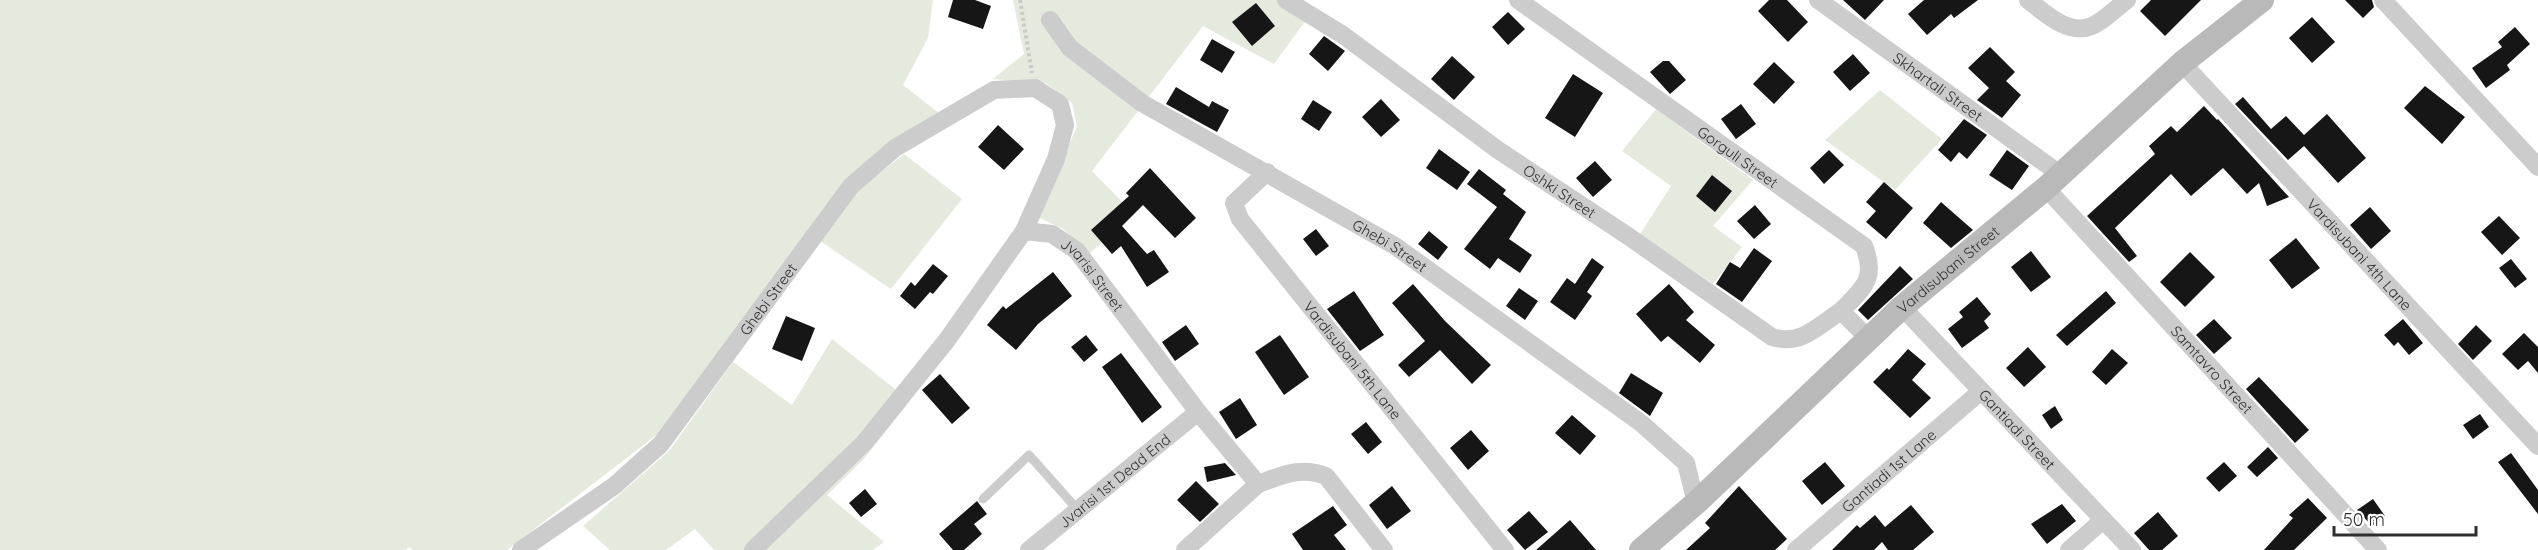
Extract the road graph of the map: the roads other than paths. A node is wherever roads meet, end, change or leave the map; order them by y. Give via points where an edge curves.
1 (1286, 0) edge
2 (1518, 0) edge
3 (1818, 0) edge
4 (2028, 0) edge
5 (2127, 0) edge
6 (2262, 0) edge
7 (2383, 0) edge
8 (1050, 20) dead end
9 (2182, 63) junction
10 (2538, 167) edge
11 (1267, 172) junction
12 (2053, 181) junction
13 (1024, 231) junction
14 (1902, 307) junction
15 (1841, 310) junction
16 (1869, 339) junction
17 (1980, 392) junction
18 (1198, 412) junction
19 (2538, 446) edge
20 (1258, 484) junction
21 (983, 500) dead end
22 (1696, 503) junction
23 (1077, 509) junction
24 (2103, 520) junction
25 (521, 550) edge
26 (753, 550) edge
27 (1029, 550) edge
28 (1185, 550) edge
29 (1384, 550) edge
30 (1505, 550) edge
31 (1641, 550) edge
32 (1796, 550) edge
33 (2069, 550) edge
34 (2132, 550) edge
35 (2378, 550) edge

1 - 15 street, Oshki Street via 1343,35 1498,150 1772,337 1787,342 1806,335
2 - 15 street, Gorguli Street via 1864,246 1870,262 1868,283
3 - 12 street, Skhartali Street
4 - 5 street via 2061,25 2075,28 2092,27
6 - 9 street, Vardisubani Street
7 - 10 street
8 - 11 street, Ghebi Street via 1071,48 1142,104
9 - 12 street, Vardisubani Street
9 - 19 street, Vardisubani 4th Lane
11 - 22 street, Ghebi Street via 1395,246 1641,423 1686,463
11 - 30 street, Vardisubani 5th Lane via 1234,203 1240,219
12 - 14 street, Vardisubani Street
12 - 35 street, Samtavro Street
13 - 18 street, Jvarisi Street via 1052,234 1077,251
13 - 25 street, Ghebi Street via 1056,159 1065,125 1060,104 1035,88 994,90 895,148 851,186 661,444 614,486
13 - 26 street via 947,340 864,442
14 - 16 street, Vardisubani Street
14 - 17 street, Gantiadi Street
15 - 16 street
16 - 22 street, Vardisubani Street
17 - 24 street, Gantiadi Street
17 - 32 street, Gantiadi 1st Lane
18 - 20 street, Jvarisi Street
18 - 23 street, Jvarisi 1st Dead End
20 - 28 street
20 - 29 street via 1294,470 1312,470 1326,476
21 - 23 lane via 1029,455
22 - 31 street, Vardisubani Street
23 - 27 street, Jvarisi 1st Dead End
24 - 33 street
24 - 34 street, Gantiadi Street

